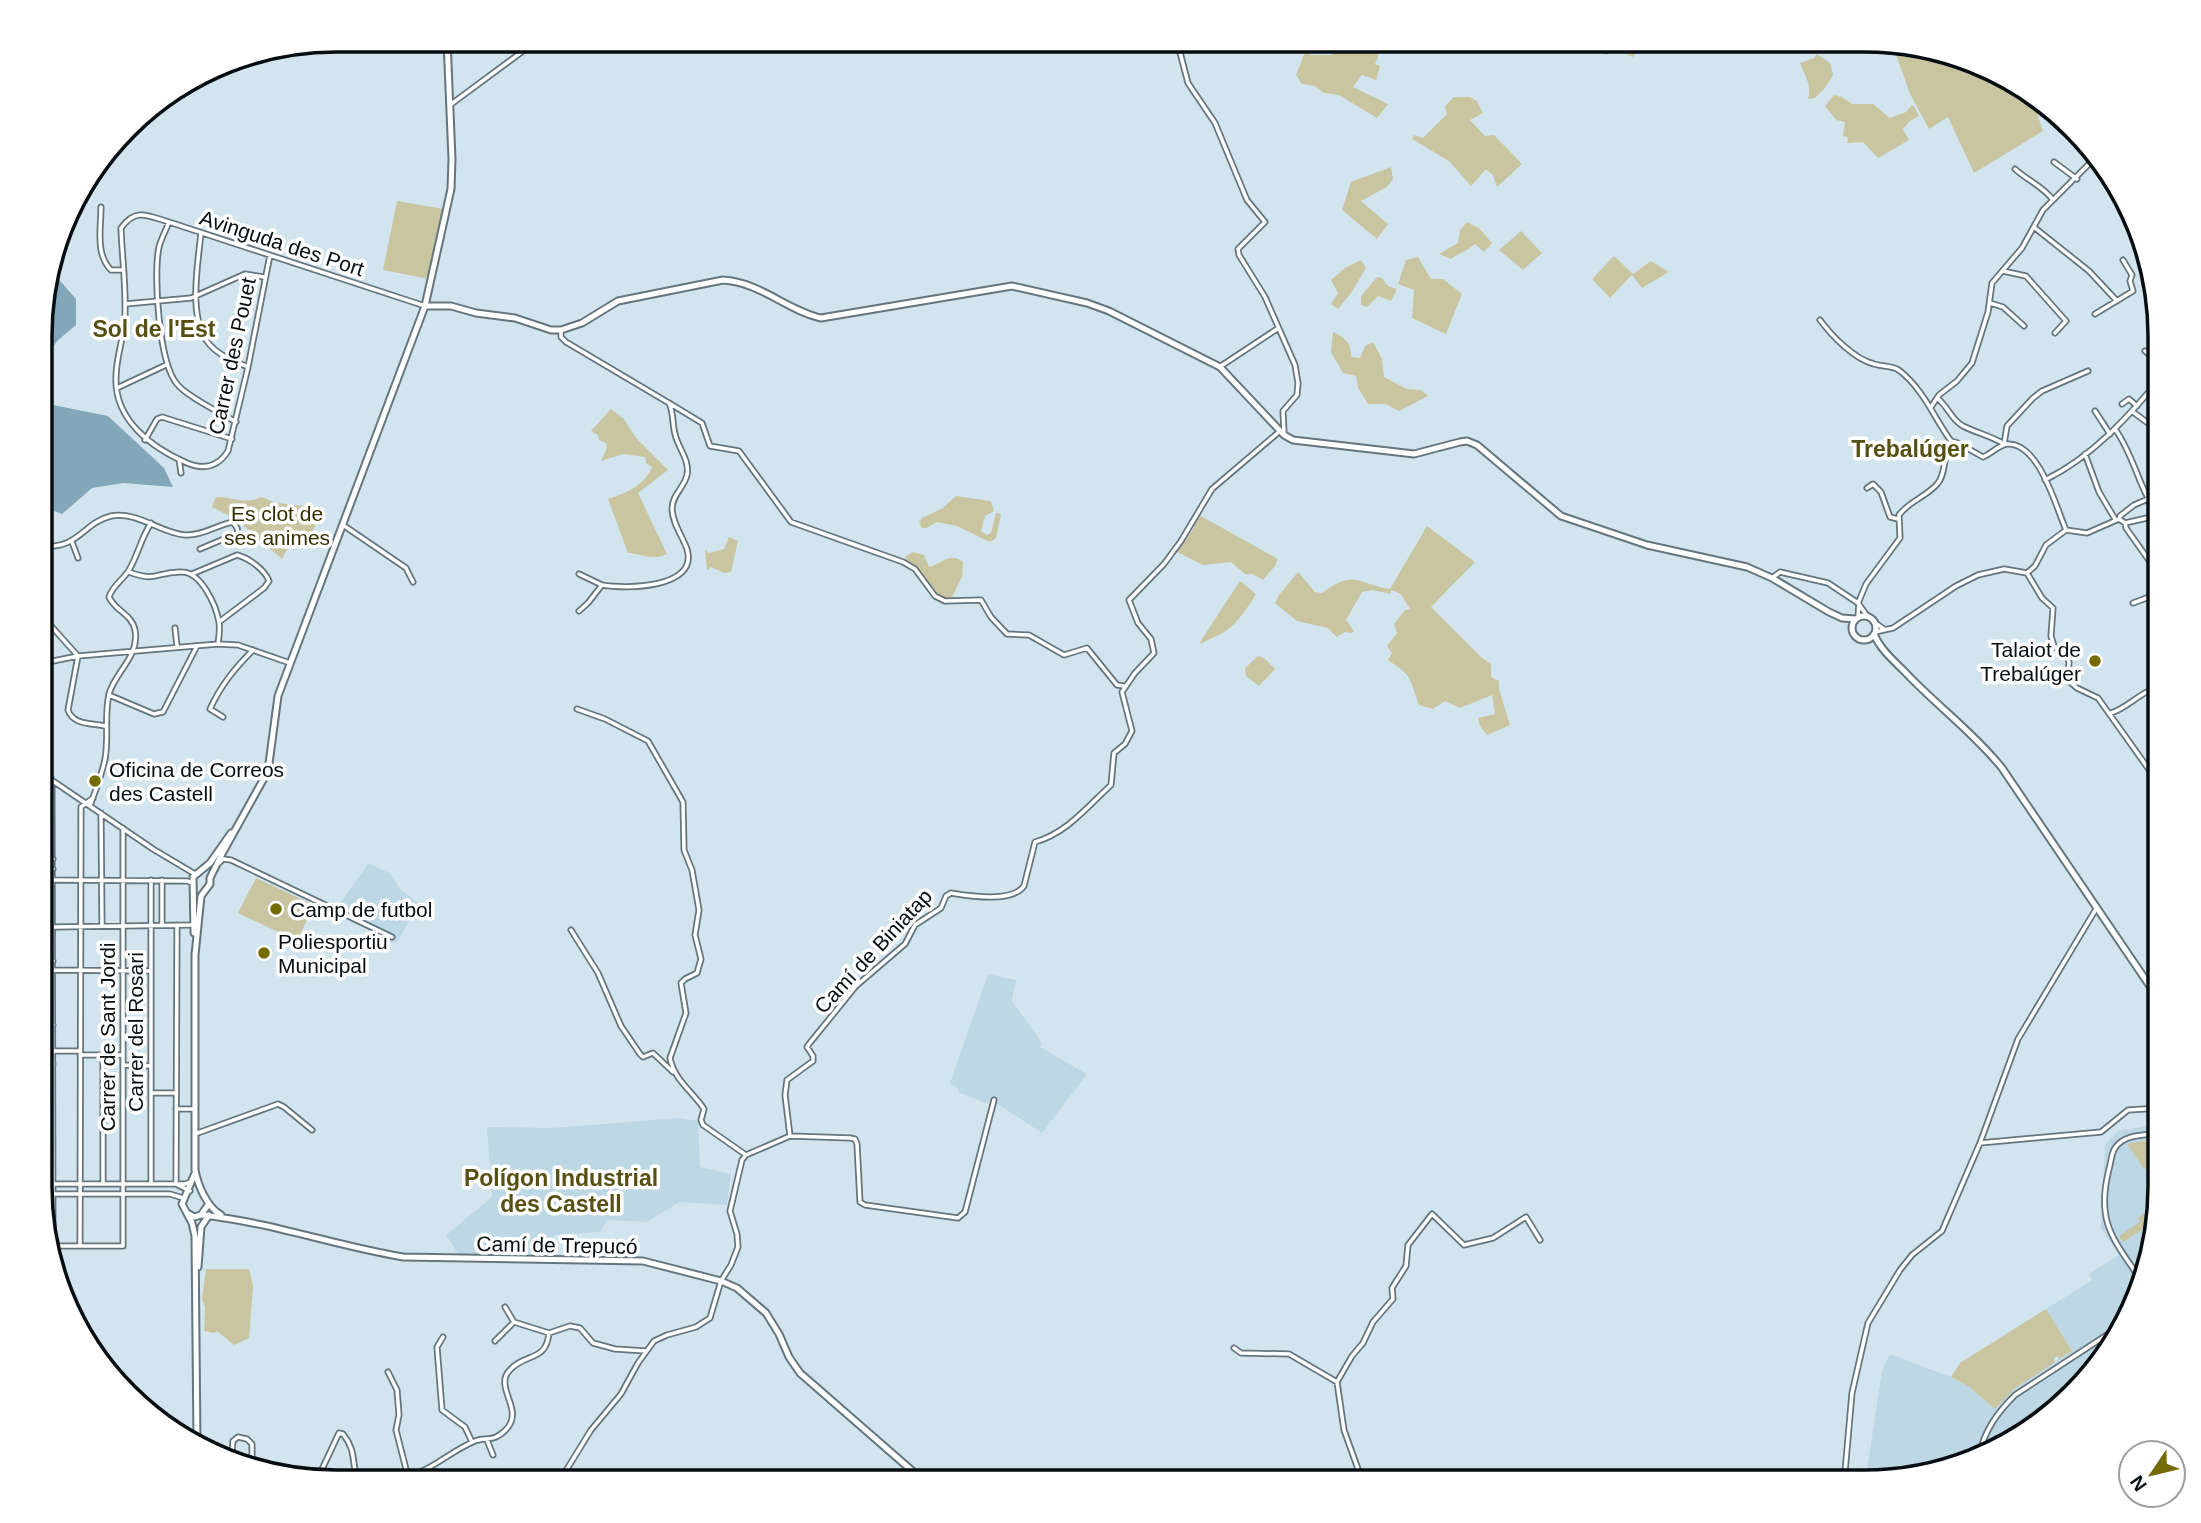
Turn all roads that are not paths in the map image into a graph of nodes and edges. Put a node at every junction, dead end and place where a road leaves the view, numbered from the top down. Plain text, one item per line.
1 (447, 52) edge
2 (522, 52) edge
3 (1180, 52) edge
4 (449, 106) junction
5 (2054, 162) dead end
6 (2090, 163) edge
7 (2015, 169) dead end
8 (2077, 179) junction
9 (2053, 200) junction
10 (101, 207) dead end
11 (169, 222) junction
12 (2035, 228) junction
13 (201, 233) junction
14 (270, 255) junction
15 (2123, 260) dead end
16 (123, 270) junction
17 (2003, 271) junction
18 (264, 277) junction
19 (196, 296) junction
20 (2117, 301) junction
21 (159, 302) junction
22 (1990, 303) junction
23 (125, 304) junction
24 (425, 306) junction
25 (2095, 314) dead end
26 (1820, 320) dead end
27 (2024, 326) dead end
28 (1277, 329) junction
29 (561, 330) junction
30 (2055, 333) dead end
31 (2145, 351) dead end
32 (2148, 353) edge
33 (166, 365) junction
34 (248, 367) junction
35 (1220, 367) junction
36 (2088, 371) dead end
37 (117, 388) junction
38 (2148, 393) edge
39 (1937, 398) junction
40 (669, 403) junction
41 (2122, 404) dead end
42 (2137, 406) junction
43 (1931, 407) junction
44 (2095, 411) dead end
45 (2133, 412) junction
46 (236, 422) junction
47 (2148, 423) edge
48 (2115, 429) junction
49 (1282, 433) junction
50 (2110, 434) junction
51 (232, 439) junction
52 (145, 440) junction
53 (1951, 441) junction
54 (2004, 444) junction
55 (2085, 454) junction
56 (179, 460) junction
57 (181, 472) dead end
58 (2045, 480) junction
59 (1867, 488) dead end
60 (2148, 499) joint
61 (2148, 518) edge
62 (1899, 519) junction
63 (2117, 519) junction
64 (150, 523) junction
65 (2125, 523) junction
66 (343, 525) junction
67 (2066, 530) junction
68 (72, 542) junction
69 (52, 545) edge
70 (200, 549) dead end
71 (78, 558) dead end
72 (2148, 559) edge
73 (128, 572) junction
74 (2027, 573) junction
75 (192, 574) junction
76 (579, 574) dead end
77 (1772, 578) junction
78 (413, 582) dead end
79 (602, 585) junction
80 (2148, 597) edge
81 (1858, 603) junction
82 (2133, 603) dead end
83 (579, 611) dead end
84 (1868, 617) junction
85 (1842, 618) junction
86 (1856, 619) junction
87 (219, 622) junction
88 (1874, 622) junction
89 (52, 627) edge
90 (175, 628) dead end
91 (1852, 628) junction
92 (1887, 630) junction
93 (1875, 633) junction
94 (1865, 640) junction
95 (218, 644) junction
96 (197, 646) junction
97 (177, 647) junction
98 (1880, 647) junction
99 (253, 650) junction
100 (133, 651) junction
101 (78, 656) junction
102 (52, 661) edge
103 (290, 663) junction
104 (1124, 686) junction
105 (2148, 691) edge
106 (109, 695) junction
107 (577, 709) dead end
108 (2111, 713) junction
109 (223, 717) dead end
110 (105, 726) junction
111 (2148, 767) edge
112 (52, 778) joint
113 (95, 792) junction
114 (93, 798) junction
115 (83, 802) junction
116 (90, 806) junction
117 (101, 813) junction
118 (241, 819) junction
119 (123, 828) junction
120 (54, 859) joint
121 (218, 864) junction
122 (53, 869) joint
123 (202, 871) junction
124 (195, 874) junction
125 (210, 878) junction
126 (54, 880) junction
127 (123, 880) junction
128 (151, 880) junction
129 (162, 880) junction
130 (80, 881) junction
131 (101, 881) junction
132 (194, 886) junction
133 (204, 891) junction
134 (2096, 909) junction
135 (151, 925) junction
136 (162, 925) junction
137 (177, 925) junction
138 (193, 925) junction
139 (81, 926) junction
140 (102, 926) junction
141 (123, 926) junction
142 (53, 927) junction
143 (571, 930) dead end
144 (392, 937) dead end
145 (195, 955) junction
146 (54, 961) joint
147 (81, 969) junction
148 (53, 970) junction
149 (123, 970) junction
150 (151, 971) junction
151 (2148, 984) edge
152 (53, 1025) joint
153 (53, 1051) junction
154 (80, 1053) junction
155 (103, 1055) junction
156 (123, 1055) junction
157 (54, 1064) joint
158 (123, 1065) junction
159 (151, 1066) junction
160 (673, 1073) junction
161 (151, 1093) junction
162 (176, 1093) junction
163 (995, 1100) dead end
164 (176, 1109) junction
165 (195, 1109) junction
166 (2148, 1109) edge
167 (312, 1129) dead end
168 (195, 1134) junction
169 (2148, 1135) edge
170 (790, 1136) junction
171 (1980, 1143) junction
172 (746, 1156) junction
173 (195, 1171) junction
174 (193, 1181) junction
175 (103, 1183) junction
176 (123, 1183) junction
177 (151, 1183) junction
178 (80, 1184) junction
179 (176, 1184) junction
180 (53, 1185) junction
181 (53, 1193) junction
182 (187, 1193) junction
183 (80, 1194) junction
184 (123, 1194) junction
185 (204, 1194) junction
186 (208, 1201) junction
187 (53, 1202) edge
188 (184, 1210) junction
189 (201, 1215) junction
190 (209, 1215) junction
191 (228, 1218) junction
192 (1540, 1240) dead end
193 (59, 1246) edge
194 (80, 1246) junction
195 (195, 1246) junction
196 (2135, 1271) edge
197 (721, 1281) junction
198 (195, 1284) junction
199 (505, 1307) dead end
200 (514, 1321) junction
201 (549, 1333) junction
202 (2107, 1335) edge
203 (443, 1337) dead end
204 (495, 1341) dead end
205 (1234, 1348) dead end
206 (646, 1351) junction
207 (388, 1372) dead end
208 (1337, 1382) junction
209 (197, 1434) edge
210 (487, 1439) junction
211 (472, 1442) junction
212 (1983, 1445) edge
213 (232, 1450) edge
214 (492, 1455) dead end
215 (252, 1457) edge
216 (322, 1470) edge
217 (425, 1470) edge
218 (355, 1471) edge
219 (406, 1471) edge
220 (566, 1471) edge
221 (912, 1471) edge
222 (1359, 1471) edge
223 (1845, 1471) edge

1 - 4 main road
2 - 4 street
3 - 28 street
4 - 24 main road
5 - 8 street
6 - 8 street
7 - 9 street
8 - 9 street
9 - 12 street
10 - 16 street
11 - 13 street, Avinguda des Port
11 - 16 street, Avinguda des Port
11 - 21 street
12 - 17 street
12 - 20 street
13 - 14 street, Avinguda des Port
13 - 19 street
14 - 18 street, Carrer des Pouet
14 - 24 street, Avinguda des Port
15 - 20 street
16 - 23 street
17 - 22 street
17 - 30 street
18 - 19 street
18 - 34 street, Carrer des Pouet
19 - 21 street
19 - 34 street
20 - 25 street
21 - 23 street
21 - 33 street
22 - 27 street
22 - 39 street
23 - 37 street
24 - 29 main road
24 - 66 main road
26 - 43 street
28 - 35 street
28 - 49 street
29 - 35 main road
29 - 40 street
31 - 32 street
33 - 37 street
33 - 46 street
34 - 46 street, Carrer des Pouet
35 - 49 main road
36 - 54 street
37 - 52 street
38 - 42 street
39 - 43 street
39 - 54 street
40 - 79 street
40 - 104 street
41 - 42 street
42 - 45 street
43 - 53 street
44 - 50 street
45 - 47 street
45 - 48 street
46 - 51 street, Carrer des Pouet
48 - 50 street
48 - 60 street
49 - 77 main road
49 - 104 street
50 - 55 street
51 - 52 street
51 - 56 street, Carrer des Pouet
52 - 56 street
53 - 54 street
53 - 62 street
54 - 58 street
55 - 58 street
55 - 63 street
56 - 57 street
58 - 67 street
59 - 62 street
60 - 63 street
61 - 65 street
62 - 81 street
63 - 65 street
63 - 67 street
64 - 68 street
64 - 70 street
64 - 73 street
65 - 72 street
66 - 78 street
66 - 103 main road
67 - 74 street
68 - 69 street
68 - 71 street
73 - 75 street
73 - 100 street
74 - 92 street
74 - 108 street
75 - 87 street
75 - 87 street
76 - 79 street
77 - 81 street
77 - 85 main road
79 - 83 street
80 - 82 street
81 - 84 street
81 - 86 street
84 - 86 main road
84 - 88 main road
85 - 86 main road
85 - 91 main road
86 - 91 main road
87 - 95 street
88 - 92 street
88 - 93 main road
89 - 101 street
90 - 97 street
91 - 94 main road
92 - 93 street
93 - 94 main road
93 - 98 main road
94 - 98 main road
95 - 96 street
95 - 99 street
96 - 97 street
96 - 106 street
97 - 100 street
98 - 134 main road
99 - 103 street
99 - 109 street
100 - 101 street
100 - 106 street
101 - 102 street
101 - 110 street
103 - 118 main road
104 - 170 street, Camí de Biniatap
105 - 108 street
106 - 110 street
107 - 160 street
108 - 111 street
110 - 113 street
112 - 115 street
112 - 120 street
113 - 114 street
113 - 115 street
114 - 115 street
114 - 116 street
115 - 116 street
115 - 130 street
116 - 117 street
117 - 119 street
117 - 131 street
118 - 121 main road
118 - 123 main road
119 - 124 street
119 - 127 street, Carrer de Sant Jordi
120 - 122 street
121 - 125 main road
121 - 144 street
122 - 126 street
123 - 124 main road
123 - 125 main road
124 - 132 main road
125 - 133 main road
126 - 130 street
126 - 142 street
127 - 128 street
127 - 131 street
127 - 141 street, Carrer de Sant Jordi
128 - 129 street
128 - 135 street, Carrer del Rosari
129 - 132 street
129 - 136 street
130 - 131 street
130 - 139 street
131 - 140 street
132 - 133 main road
132 - 138 main road
133 - 145 main road
134 - 151 main road
134 - 171 street
135 - 136 street
135 - 141 street
135 - 150 street, Carrer del Rosari
136 - 137 street
137 - 138 street
137 - 162 street
138 - 145 main road
139 - 140 street
139 - 142 street
139 - 147 street
140 - 141 street
141 - 149 street, Carrer de Sant Jordi
142 - 146 street
143 - 160 street
145 - 165 main road
146 - 148 street
147 - 148 street
147 - 149 street
147 - 154 street
148 - 152 street
149 - 150 street
149 - 156 street, Carrer de Sant Jordi
150 - 159 street, Carrer del Rosari
152 - 153 street
153 - 154 street
153 - 157 street
154 - 155 street
154 - 178 street
155 - 156 street
155 - 175 street
156 - 158 street, Carrer de Sant Jordi
157 - 180 street
158 - 159 street
158 - 176 street, Carrer de Sant Jordi
159 - 161 street, Carrer del Rosari
160 - 172 street
161 - 162 street
161 - 177 street, Carrer del Rosari
162 - 164 street
163 - 170 street
164 - 165 street
164 - 179 street
165 - 168 main road
166 - 171 street
167 - 168 street
168 - 173 main road
169 - 196 street
170 - 172 street
171 - 223 street
172 - 197 street
173 - 174 main road
173 - 185 main road
174 - 179 street
174 - 182 main road
175 - 176 street
175 - 178 street
176 - 177 street
176 - 184 street, Carrer de Sant Jordi
177 - 179 street
178 - 180 street
178 - 183 street
179 - 182 street
180 - 181 street
181 - 183 street
181 - 187 street
182 - 184 street
182 - 185 main road
182 - 188 main road
183 - 184 street
183 - 194 street
184 - 194 street, Carrer de Sant Jordi
185 - 186 main road
186 - 189 main road
186 - 191 main road
188 - 189 main road
188 - 195 main road
189 - 190 main road, Camí de Trepucó
189 - 195 main road
190 - 191 main road, Camí de Trepucó
190 - 198 main road
191 - 197 main road, Camí de Trepucó
192 - 208 street
193 - 194 street
195 - 198 main road
197 - 206 street
197 - 221 main road, Camí de Trepucó
198 - 209 main road
199 - 200 street
200 - 201 street
200 - 204 street
201 - 206 street
201 - 210 street
202 - 212 street
203 - 211 street
205 - 208 street
206 - 220 street
207 - 219 street
208 - 222 street
210 - 211 street
210 - 214 street
211 - 217 street
213 - 215 street
216 - 218 street

